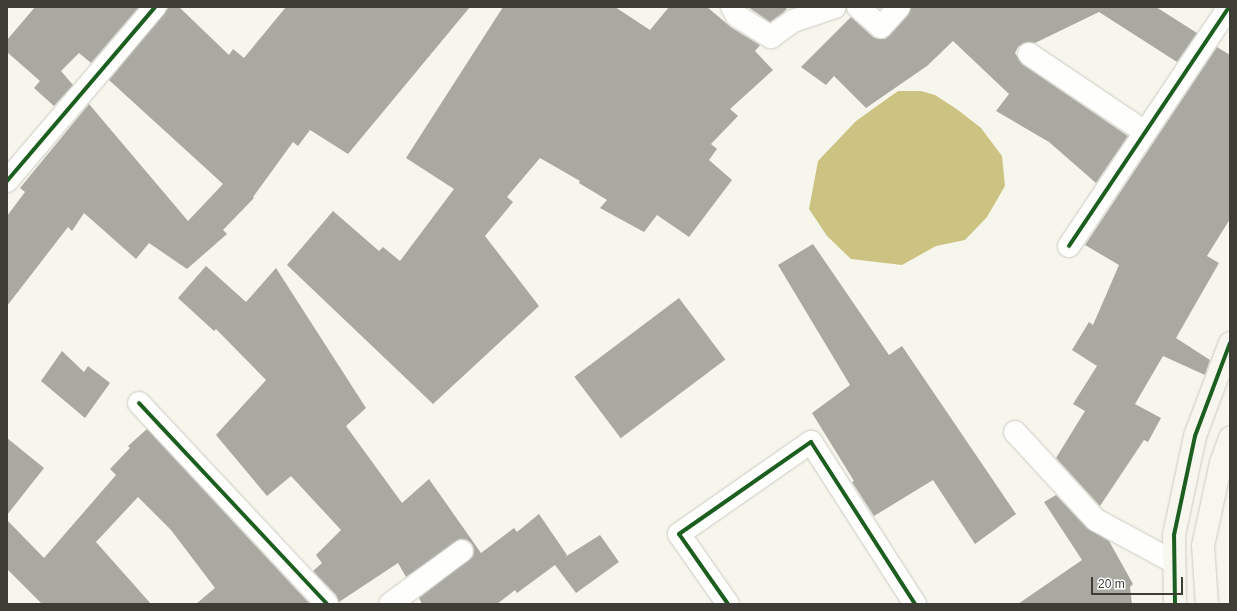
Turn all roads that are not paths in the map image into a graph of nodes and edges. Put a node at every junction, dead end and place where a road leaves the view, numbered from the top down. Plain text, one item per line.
1 (156, 7) edge
2 (732, 7) edge
3 (835, 7) edge
4 (858, 7) edge
5 (899, 7) edge
6 (1229, 7) edge
7 (1029, 54) dead end
8 (1145, 132) junction
9 (7, 181) edge
10 (1068, 246) dead end
11 (1230, 343) edge
12 (138, 403) dead end
13 (1014, 432) dead end
14 (1230, 438) edge
15 (462, 550) dead end
16 (1174, 562) junction
17 (327, 604) edge
18 (390, 604) edge
19 (728, 604) edge
20 (915, 604) edge
21 (1175, 604) edge
22 (1207, 604) edge

1 - 9 street
2 - 3 street
4 - 5 street
6 - 8 street
7 - 8 street
8 - 10 street
11 - 16 street
12 - 17 street
13 - 16 street
14 - 22 street
15 - 18 street
16 - 21 street
19 - 20 street

